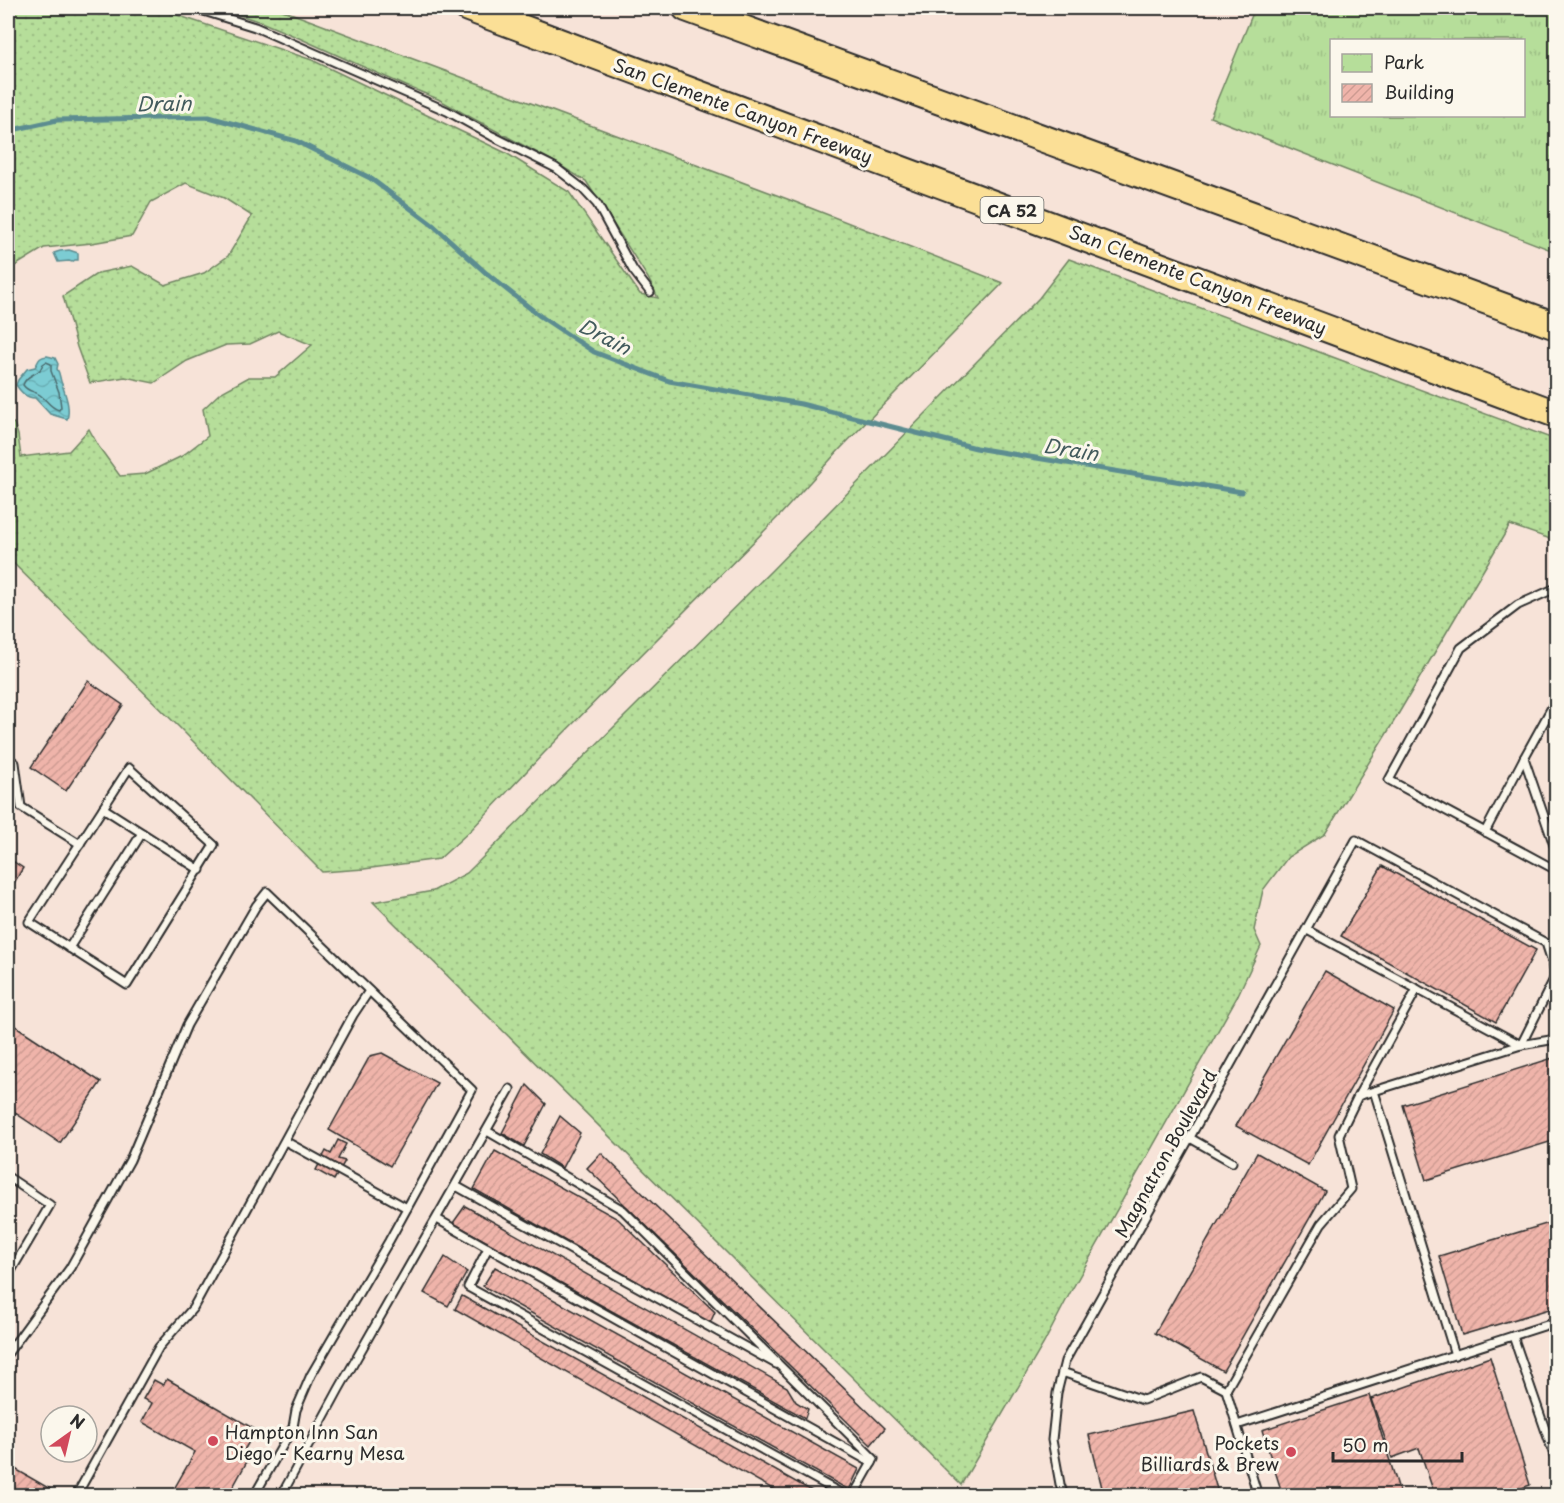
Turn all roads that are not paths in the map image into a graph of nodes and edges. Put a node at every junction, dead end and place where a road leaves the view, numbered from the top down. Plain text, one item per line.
1 (194, 8) edge
2 (468, 8) edge
3 (686, 8) edge
4 (650, 292) dead end
5 (1557, 326) edge
6 (1557, 414) edge
7 (1557, 588) edge
8 (1557, 700) edge
9 (1554, 709) edge
10 (8, 758) edge
11 (1524, 758) junction
12 (104, 808) junction
13 (142, 832) junction
14 (1485, 832) junction
15 (80, 844) junction
16 (1556, 851) edge
17 (200, 870) junction
18 (1557, 870) edge
19 (1307, 930) junction
20 (69, 948) junction
21 (1557, 975) edge
22 (1417, 989) junction
23 (369, 991) junction
24 (1557, 1039) edge
25 (1521, 1045) junction
26 (510, 1089) dead end
27 (1374, 1091) junction
28 (1358, 1096) junction
29 (487, 1131) junction
30 (1190, 1138) junction
31 (285, 1141) junction
32 (1232, 1162) dead end
33 (8, 1176) edge
34 (456, 1186) junction
35 (407, 1208) junction
36 (437, 1219) junction
37 (488, 1248) junction
38 (8, 1276) edge
39 (1557, 1322) edge
40 (1514, 1336) junction
41 (8, 1353) edge
42 (1455, 1355) junction
43 (783, 1368) junction
44 (1062, 1372) junction
45 (1226, 1390) junction
46 (1237, 1425) junction
47 (1557, 1461) edge
48 (872, 1463) junction
49 (76, 1496) edge
50 (254, 1496) edge
51 (280, 1496) edge
52 (846, 1496) edge
53 (853, 1496) edge
54 (1064, 1496) edge
55 (1258, 1496) edge

1 - 4 lane
2 - 6 highway, San Clemente Canyon Freeway / CA 52
3 - 5 highway
7 - 14 lane
8 - 9 lane
9 - 11 lane
10 - 15 lane
11 - 14 lane
11 - 16 lane
12 - 13 lane
12 - 15 lane
12 - 17 lane
13 - 17 lane
13 - 20 lane
14 - 18 lane
15 - 20 lane
17 - 20 lane
19 - 21 lane, Magnatron Boulevard
19 - 22 lane
19 - 30 lane, Magnatron Boulevard
21 - 25 lane
22 - 25 lane
22 - 28 lane
23 - 31 lane
23 - 35 lane
23 - 41 lane
24 - 25 lane
25 - 27 lane
26 - 29 lane
27 - 28 lane
27 - 42 lane
28 - 45 lane
29 - 34 lane
29 - 43 lane
30 - 32 lane
30 - 44 lane, Magnatron Boulevard
31 - 35 lane
31 - 49 lane
33 - 38 lane
34 - 36 lane
34 - 43 lane
35 - 50 lane
36 - 37 lane
36 - 51 lane
37 - 48 lane
37 - 52 lane
39 - 40 lane
40 - 42 lane
40 - 47 lane
42 - 46 lane
43 - 48 lane
44 - 45 lane
44 - 54 lane, Magnatron Boulevard
45 - 46 lane
46 - 55 lane
48 - 53 lane

